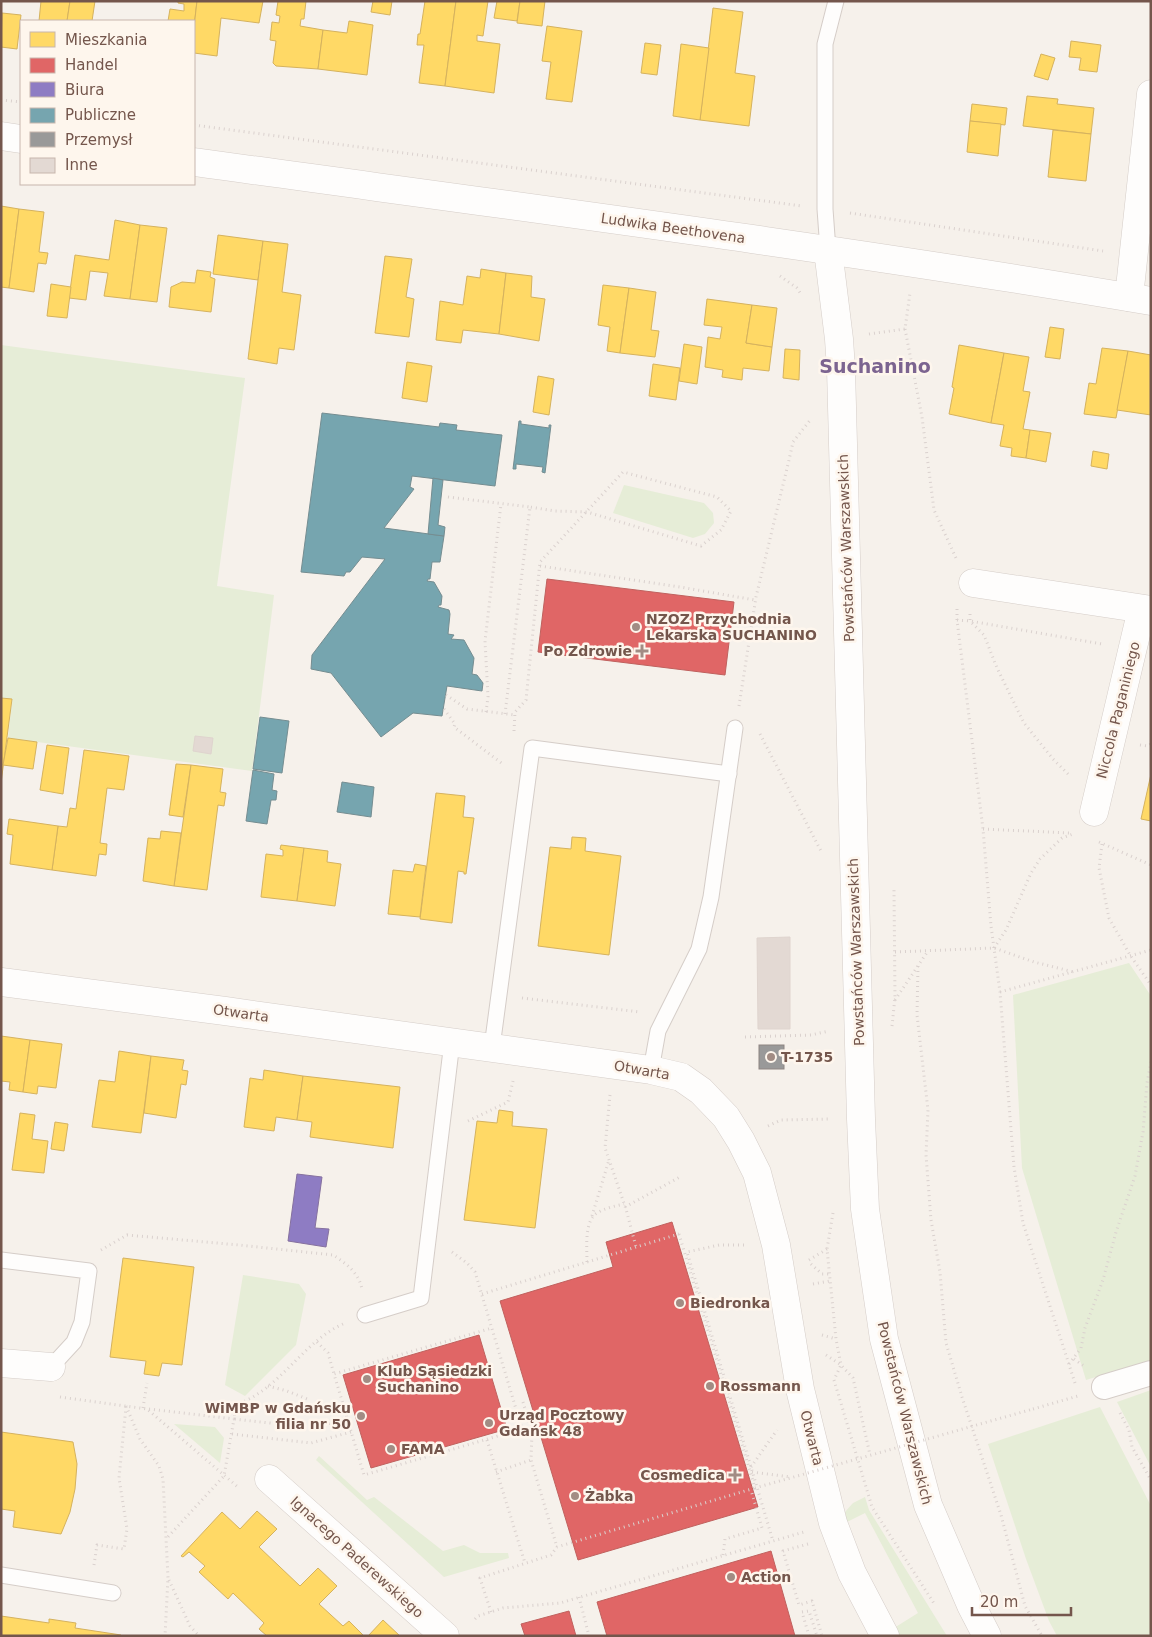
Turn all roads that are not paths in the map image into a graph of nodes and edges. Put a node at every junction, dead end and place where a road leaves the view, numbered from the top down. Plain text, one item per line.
1 (836, 1) edge
2 (1151, 94) edge
3 (1, 136) edge
4 (20, 139) edge
5 (195, 162) edge
6 (828, 250) junction
7 (1140, 299) edge
8 (963, 582) road end
9 (1146, 609) edge
10 (735, 728) road end
11 (729, 774) junction
12 (1094, 812) road end
13 (1, 982) edge
14 (452, 1042) junction
15 (492, 1048) junction
16 (651, 1070) junction
17 (1, 1260) edge
18 (364, 1315) road end
19 (1, 1363) edge
20 (51, 1367) joint
21 (1151, 1374) edge
22 (1104, 1387) dead end
23 (270, 1479) road end
24 (1, 1575) edge
25 (113, 1593) dead end
26 (445, 1636) edge
27 (886, 1636) edge
28 (987, 1636) edge

1 - 6 lane
2 - 7 street
3 - 4 street
5 - 6 street, Ludwika Beethovena
6 - 7 street, Ludwika Beethovena
6 - 28 street, Powstańców Warszawskich
8 - 9 street, Niccola Paganiniego
9 - 12 street, Niccola Paganiniego
10 - 11 lane
11 - 15 lane
11 - 16 lane
13 - 14 street, Otwarta
14 - 15 street, Otwarta
14 - 18 lane
15 - 16 street, Otwarta
16 - 27 street, Otwarta
17 - 20 lane
19 - 20 street
21 - 22 street
23 - 26 street, Ignacego Paderewskiego
24 - 25 lane

